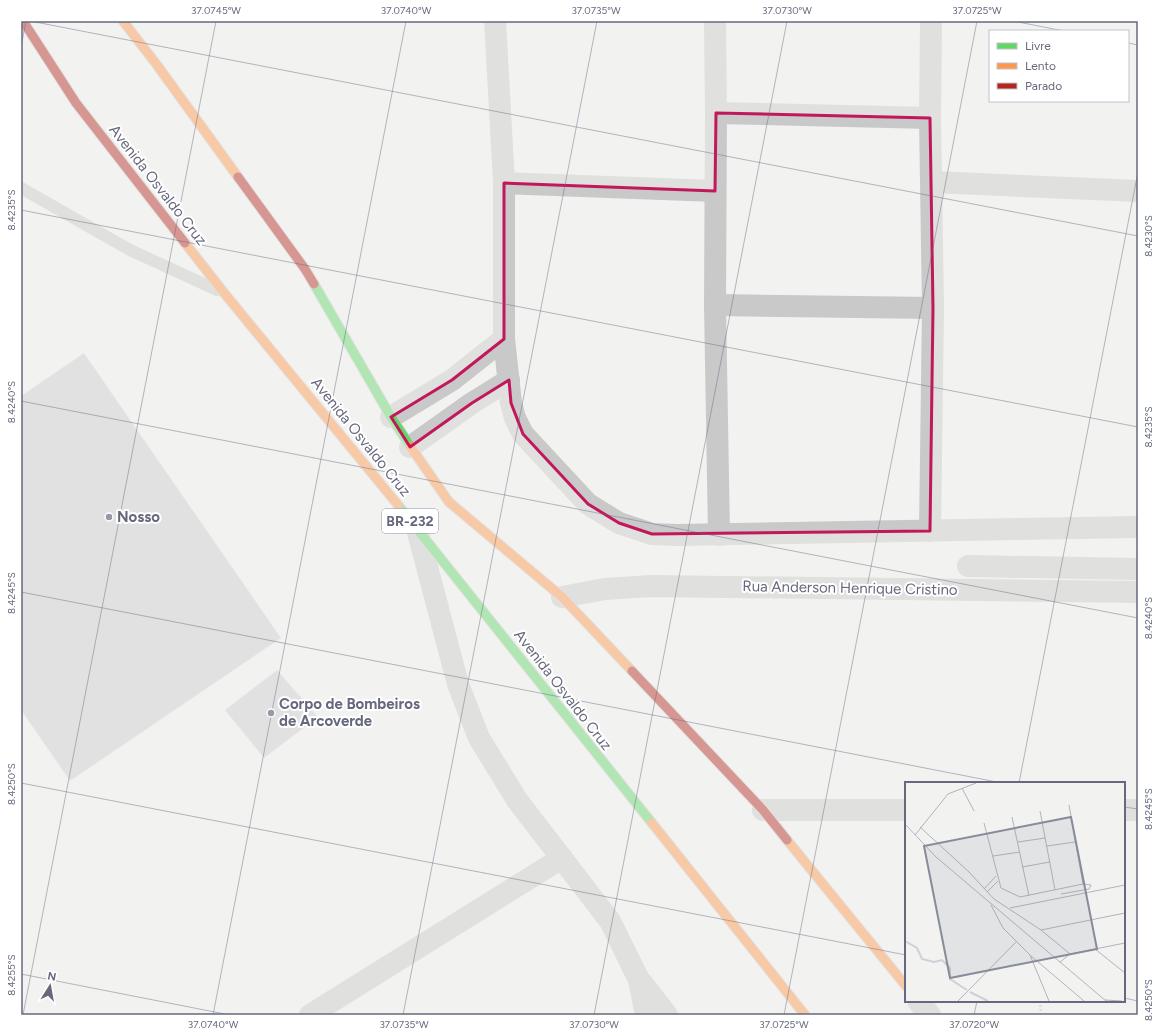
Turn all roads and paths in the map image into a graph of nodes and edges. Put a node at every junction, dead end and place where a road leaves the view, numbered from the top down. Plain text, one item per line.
1 (23, 21) edge
2 (123, 21) edge
3 (495, 21) edge
4 (715, 21) edge
5 (931, 21) edge
6 (716, 113) junction
7 (930, 118) junction
8 (932, 182) junction
9 (504, 183) junction
10 (21, 188) edge
11 (715, 191) junction
12 (1138, 191) edge
13 (225, 294) junction
14 (714, 305) junction
15 (933, 308) junction
16 (504, 339) junction
17 (509, 380) junction
18 (391, 417) junction
19 (410, 447) junction
20 (1138, 527) edge
21 (417, 529) junction
22 (930, 531) junction
23 (719, 535) junction
24 (968, 566) dead end
25 (1138, 569) edge
26 (1138, 592) edge
27 (562, 597) junction
28 (763, 810) junction
29 (905, 810) edge
30 (1125, 810) edge
31 (1138, 810) edge
32 (562, 858) junction
33 (639, 980) junction
34 (905, 985) edge
35 (919, 1002) edge
36 (1040, 1002) edge
37 (310, 1015) edge
38 (646, 1015) edge
39 (667, 1015) edge
40 (805, 1015) edge
41 (930, 1015) edge
42 (1041, 1015) edge

1 - 13 main road, Avenida Osvaldo Cruz / BR-232
2 - 18 main road
3 - 9 street
4 - 6 street
5 - 7 street
6 - 7 street
6 - 11 street
7 - 8 street
8 - 12 street
8 - 15 street
9 - 11 street
9 - 16 street
10 - 13 lane
11 - 14 street
13 - 21 main road, Avenida Osvaldo Cruz / BR-232
14 - 15 street
14 - 23 street
15 - 22 street
16 - 17 street
16 - 18 street
17 - 19 street
17 - 23 street
18 - 19 main road
19 - 27 main road
20 - 22 street
21 - 32 street
21 - 40 main road, Avenida Osvaldo Cruz / BR-232
22 - 23 street
24 - 25 street
26 - 27 street, Rua Anderson Henrique Cristino
27 - 28 main road
28 - 29 street
28 - 34 main road
30 - 31 street
32 - 33 street
32 - 37 street
33 - 38 street
33 - 39 street
35 - 41 street
36 - 42 path

